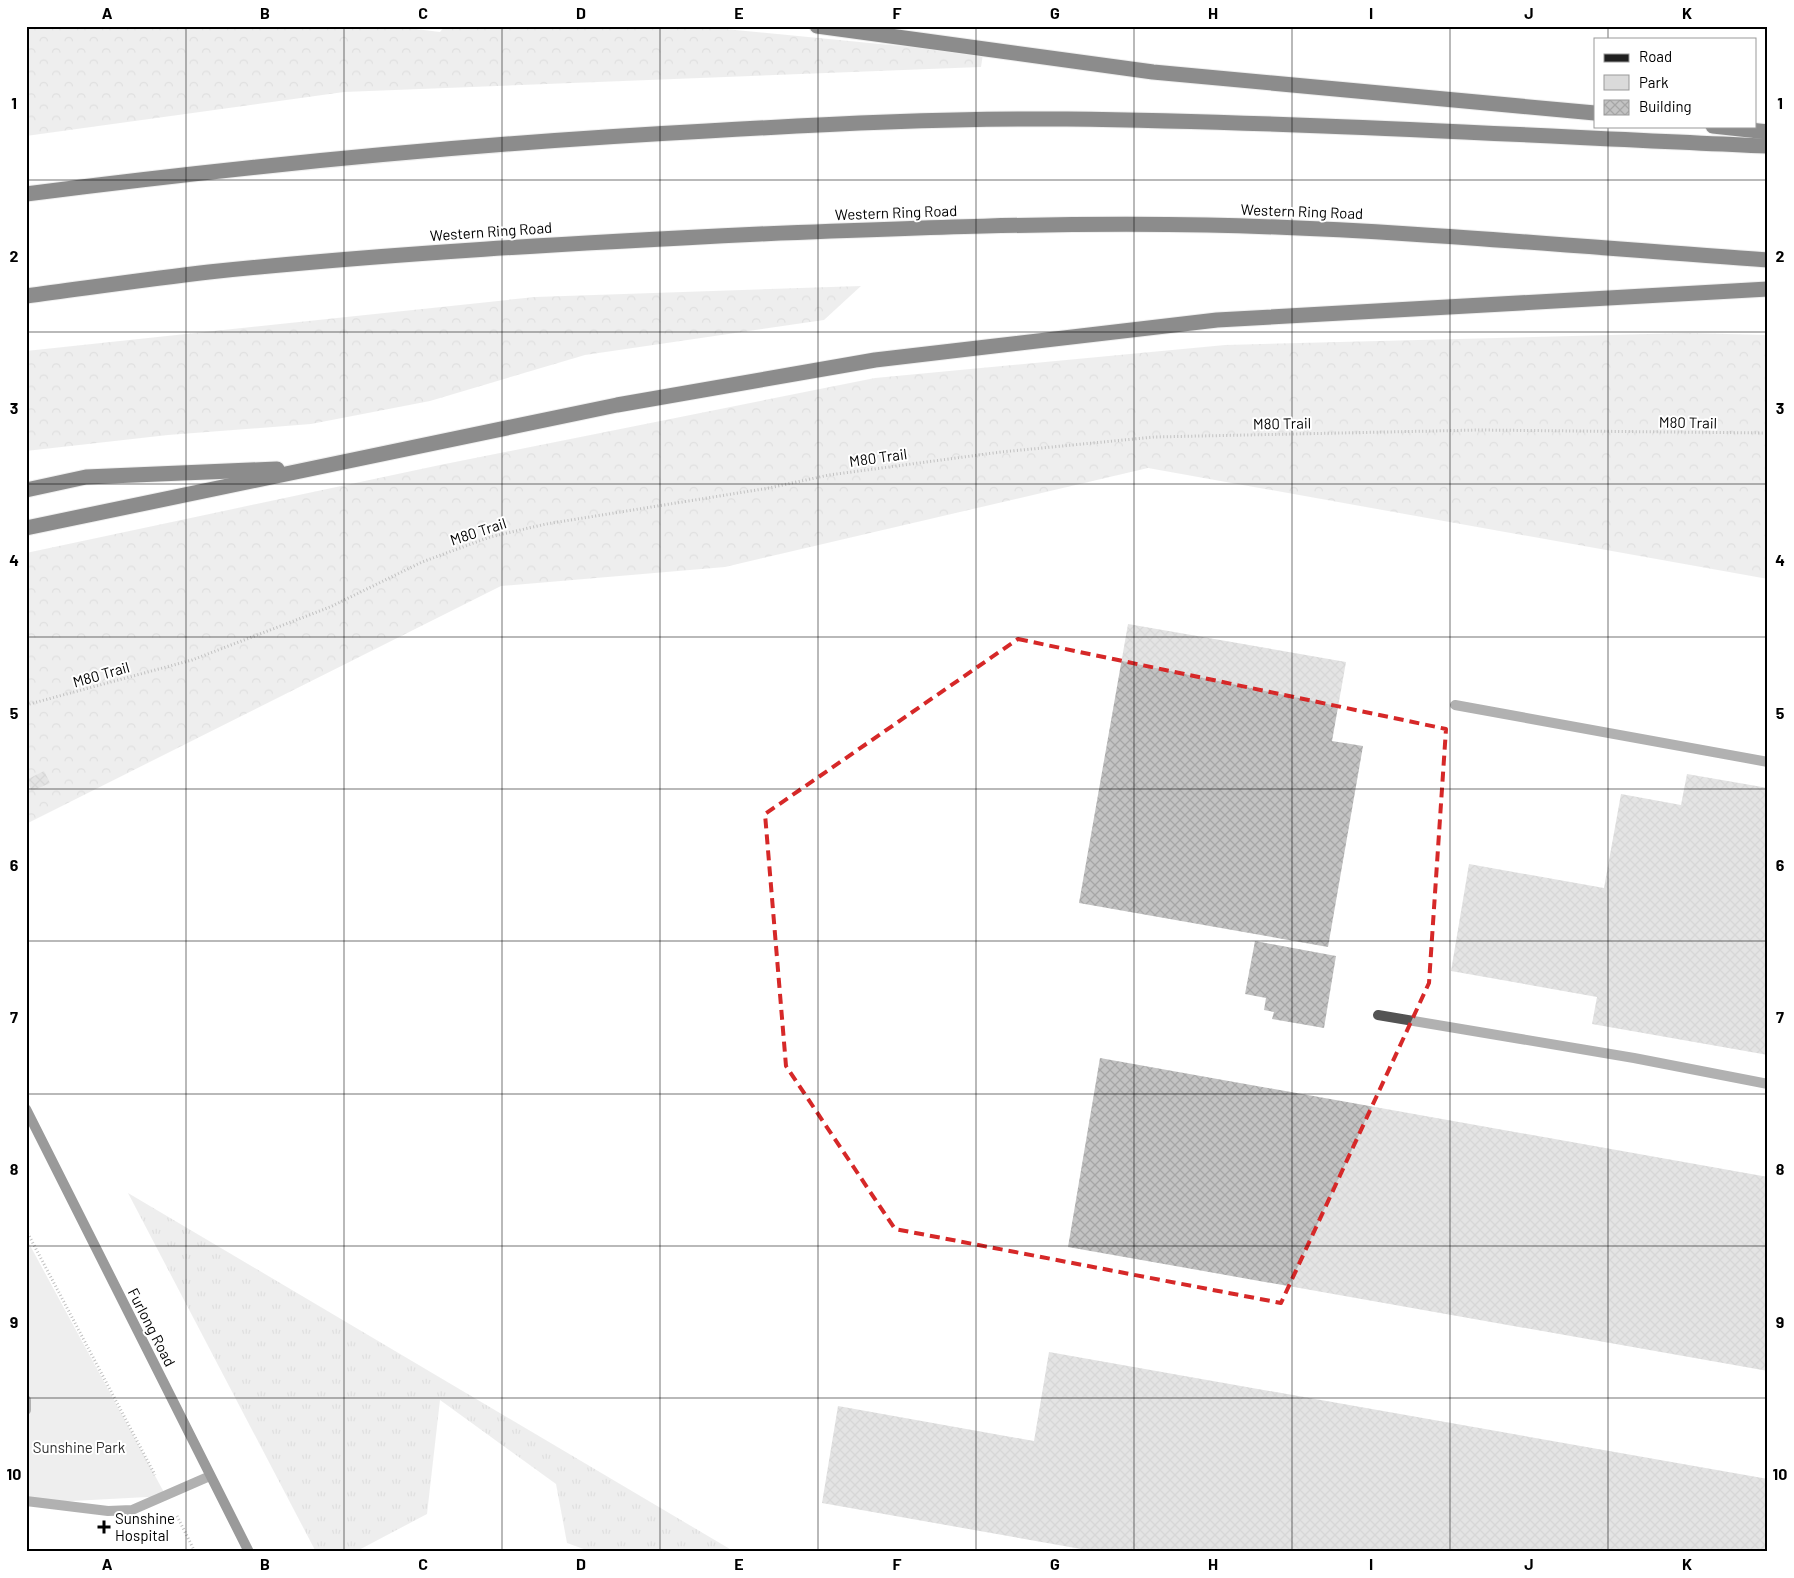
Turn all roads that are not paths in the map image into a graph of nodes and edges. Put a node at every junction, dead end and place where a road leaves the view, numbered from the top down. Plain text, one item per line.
1 (817, 26) edge
2 (1594, 114) edge
3 (1731, 128) edge
4 (1768, 132) edge
5 (1768, 146) edge
6 (26, 194) edge
7 (1768, 260) edge
8 (1768, 289) edge
9 (26, 296) edge
10 (324, 467) junction
11 (26, 490) edge
12 (26, 528) edge
13 (1455, 705) dead end
14 (1768, 762) edge
15 (1378, 1015) dead end
16 (1768, 1084) edge
17 (27, 1112) edge
18 (26, 1400) edge
19 (26, 1410) edge
20 (210, 1476) junction
21 (26, 1501) edge
22 (249, 1552) edge

1 - 2 highway
3 - 4 highway
5 - 6 highway
7 - 9 highway, Western Ring Road
8 - 10 highway
10 - 11 highway
10 - 12 highway
13 - 14 lane
15 - 16 lane
17 - 20 main road, Furlong Road
18 - 19 lane
20 - 21 lane
20 - 22 main road, Furlong Road

